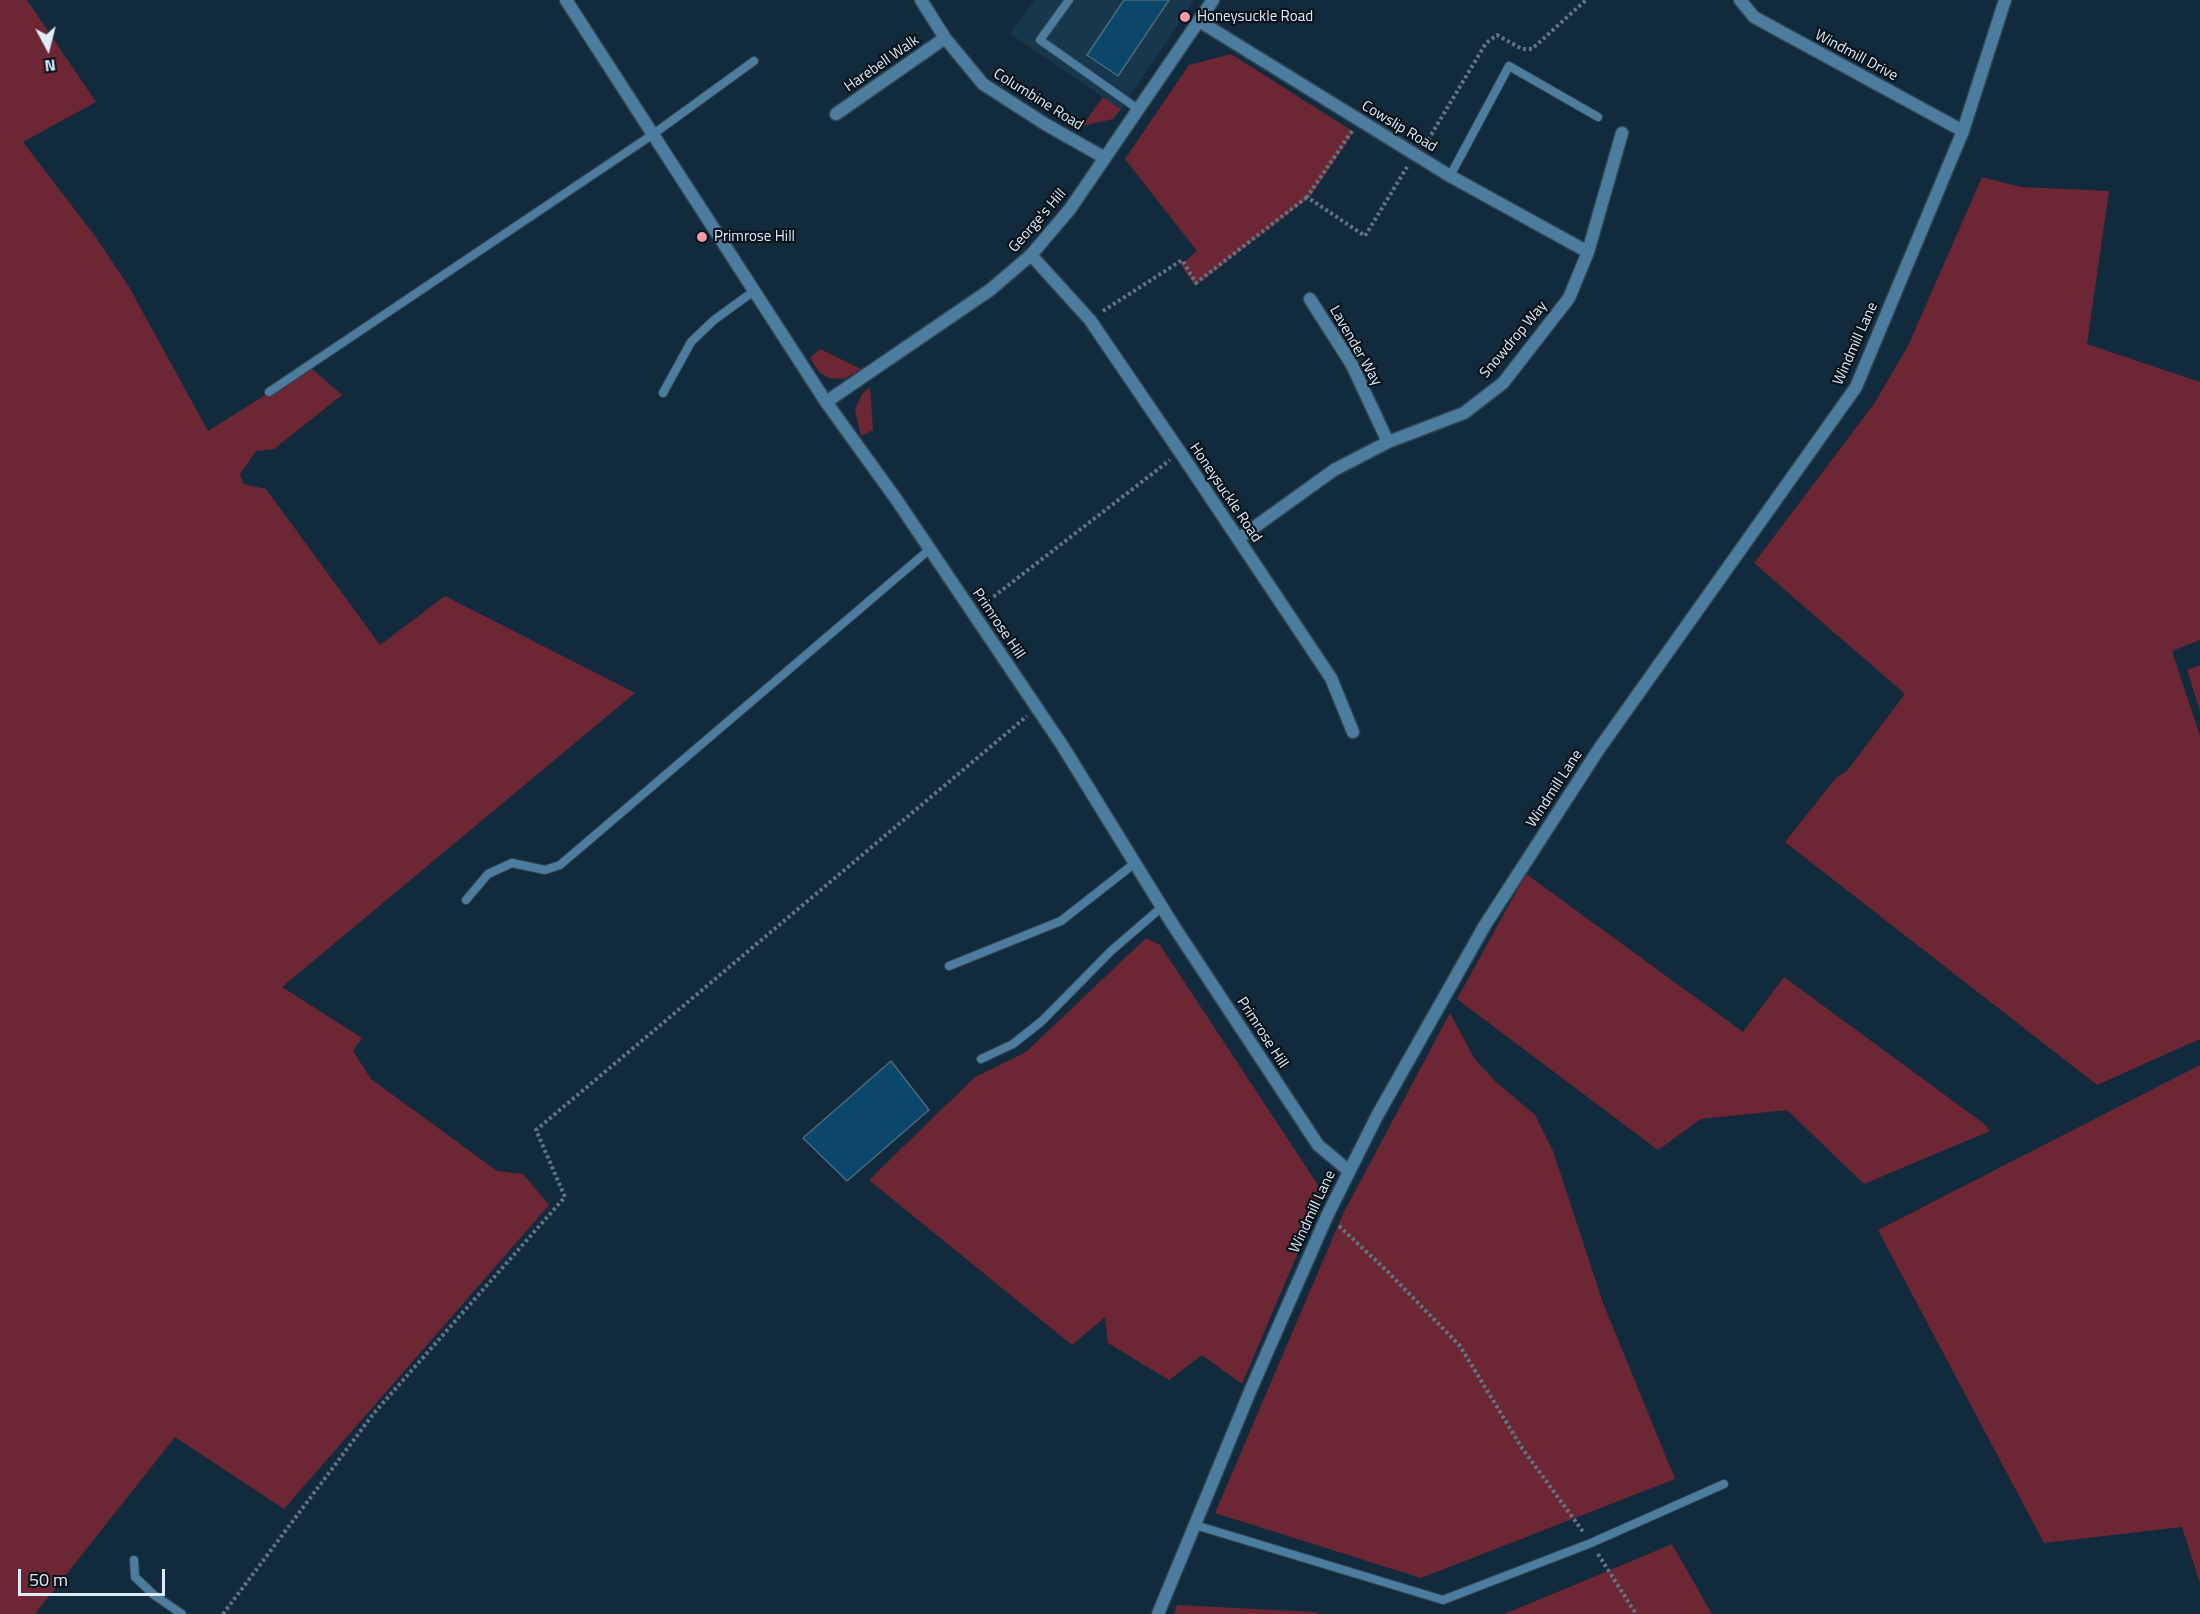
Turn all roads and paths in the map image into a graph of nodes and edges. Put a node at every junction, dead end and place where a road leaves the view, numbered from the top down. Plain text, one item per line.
1 (566, 0) edge
2 (921, 0) edge
3 (1069, 0) edge
4 (1740, 0) edge
5 (2005, 0) edge
6 (1210, 1) edge
7 (1199, 21) junction
8 (945, 38) junction
9 (754, 61) dead end
10 (1138, 109) junction
11 (836, 114) dead end
12 (1598, 117) dead end
13 (1359, 120) junction
14 (1963, 130) junction
15 (1622, 133) dead end
16 (652, 135) junction
17 (1415, 154) junction
18 (1105, 158) junction
19 (1450, 176) junction
20 (1307, 197) junction
21 (1588, 252) junction
22 (1031, 255) junction
23 (754, 291) junction
24 (1310, 299) dead end
25 (1098, 314) dead end
26 (268, 392) dead end
27 (663, 393) dead end
28 (826, 402) junction
29 (1388, 442) junction
30 (1180, 452) junction
31 (1238, 539) junction
32 (930, 549) junction
33 (973, 612) junction
34 (1036, 707) junction
35 (1353, 732) dead end
36 (1135, 863) junction
37 (466, 900) dead end
38 (1162, 907) junction
39 (949, 966) dead end
40 (981, 1059) dead end
41 (1349, 1171) junction
42 (1327, 1216) junction
43 (1724, 1484) dead end
44 (1195, 1525) junction
45 (1591, 1543) junction
46 (134, 1560) dead end
47 (182, 1614) edge
48 (223, 1614) edge
49 (1158, 1614) edge
50 (1636, 1614) edge

1 - 16 street, Primrose Hill
2 - 8 street, Columbine Road
3 - 10 lane
4 - 14 street, Windmill Drive
5 - 14 street, Windmill Lane
6 - 7 street, George's Hill
7 - 10 street, George's Hill
7 - 13 street, Cowslip Road
8 - 11 street, Harebell Walk
8 - 18 street, Columbine Road
9 - 16 lane
10 - 18 street, George's Hill
12 - 19 lane
13 - 17 street, Cowslip Road
13 - 20 path
14 - 41 street, Windmill Lane
15 - 21 street, Snowdrop Way
16 - 23 street, Primrose Hill
16 - 26 lane
17 - 19 street, Cowslip Road
17 - 20 path
18 - 22 street, George's Hill
19 - 21 street, Cowslip Road
20 - 25 path
21 - 29 street, Snowdrop Way
22 - 28 street, George's Hill
22 - 30 street, Honeysuckle Road
23 - 27 lane
23 - 28 street, Primrose Hill
24 - 29 street, Lavender Way
28 - 32 street, Primrose Hill
29 - 31 street, Snowdrop Way
30 - 31 street, Honeysuckle Road
30 - 33 path
31 - 35 street, Honeysuckle Road
32 - 33 street, Primrose Hill
32 - 37 lane
33 - 34 street, Primrose Hill
34 - 36 street, Primrose Hill
34 - 48 path
36 - 38 street, Primrose Hill
36 - 39 lane
38 - 40 lane
38 - 41 street, Primrose Hill
41 - 42 street, Windmill Lane
42 - 44 street, Windmill Lane
42 - 45 path
43 - 45 lane
44 - 45 lane
44 - 49 street, Windmill Lane
45 - 50 path
46 - 47 lane

